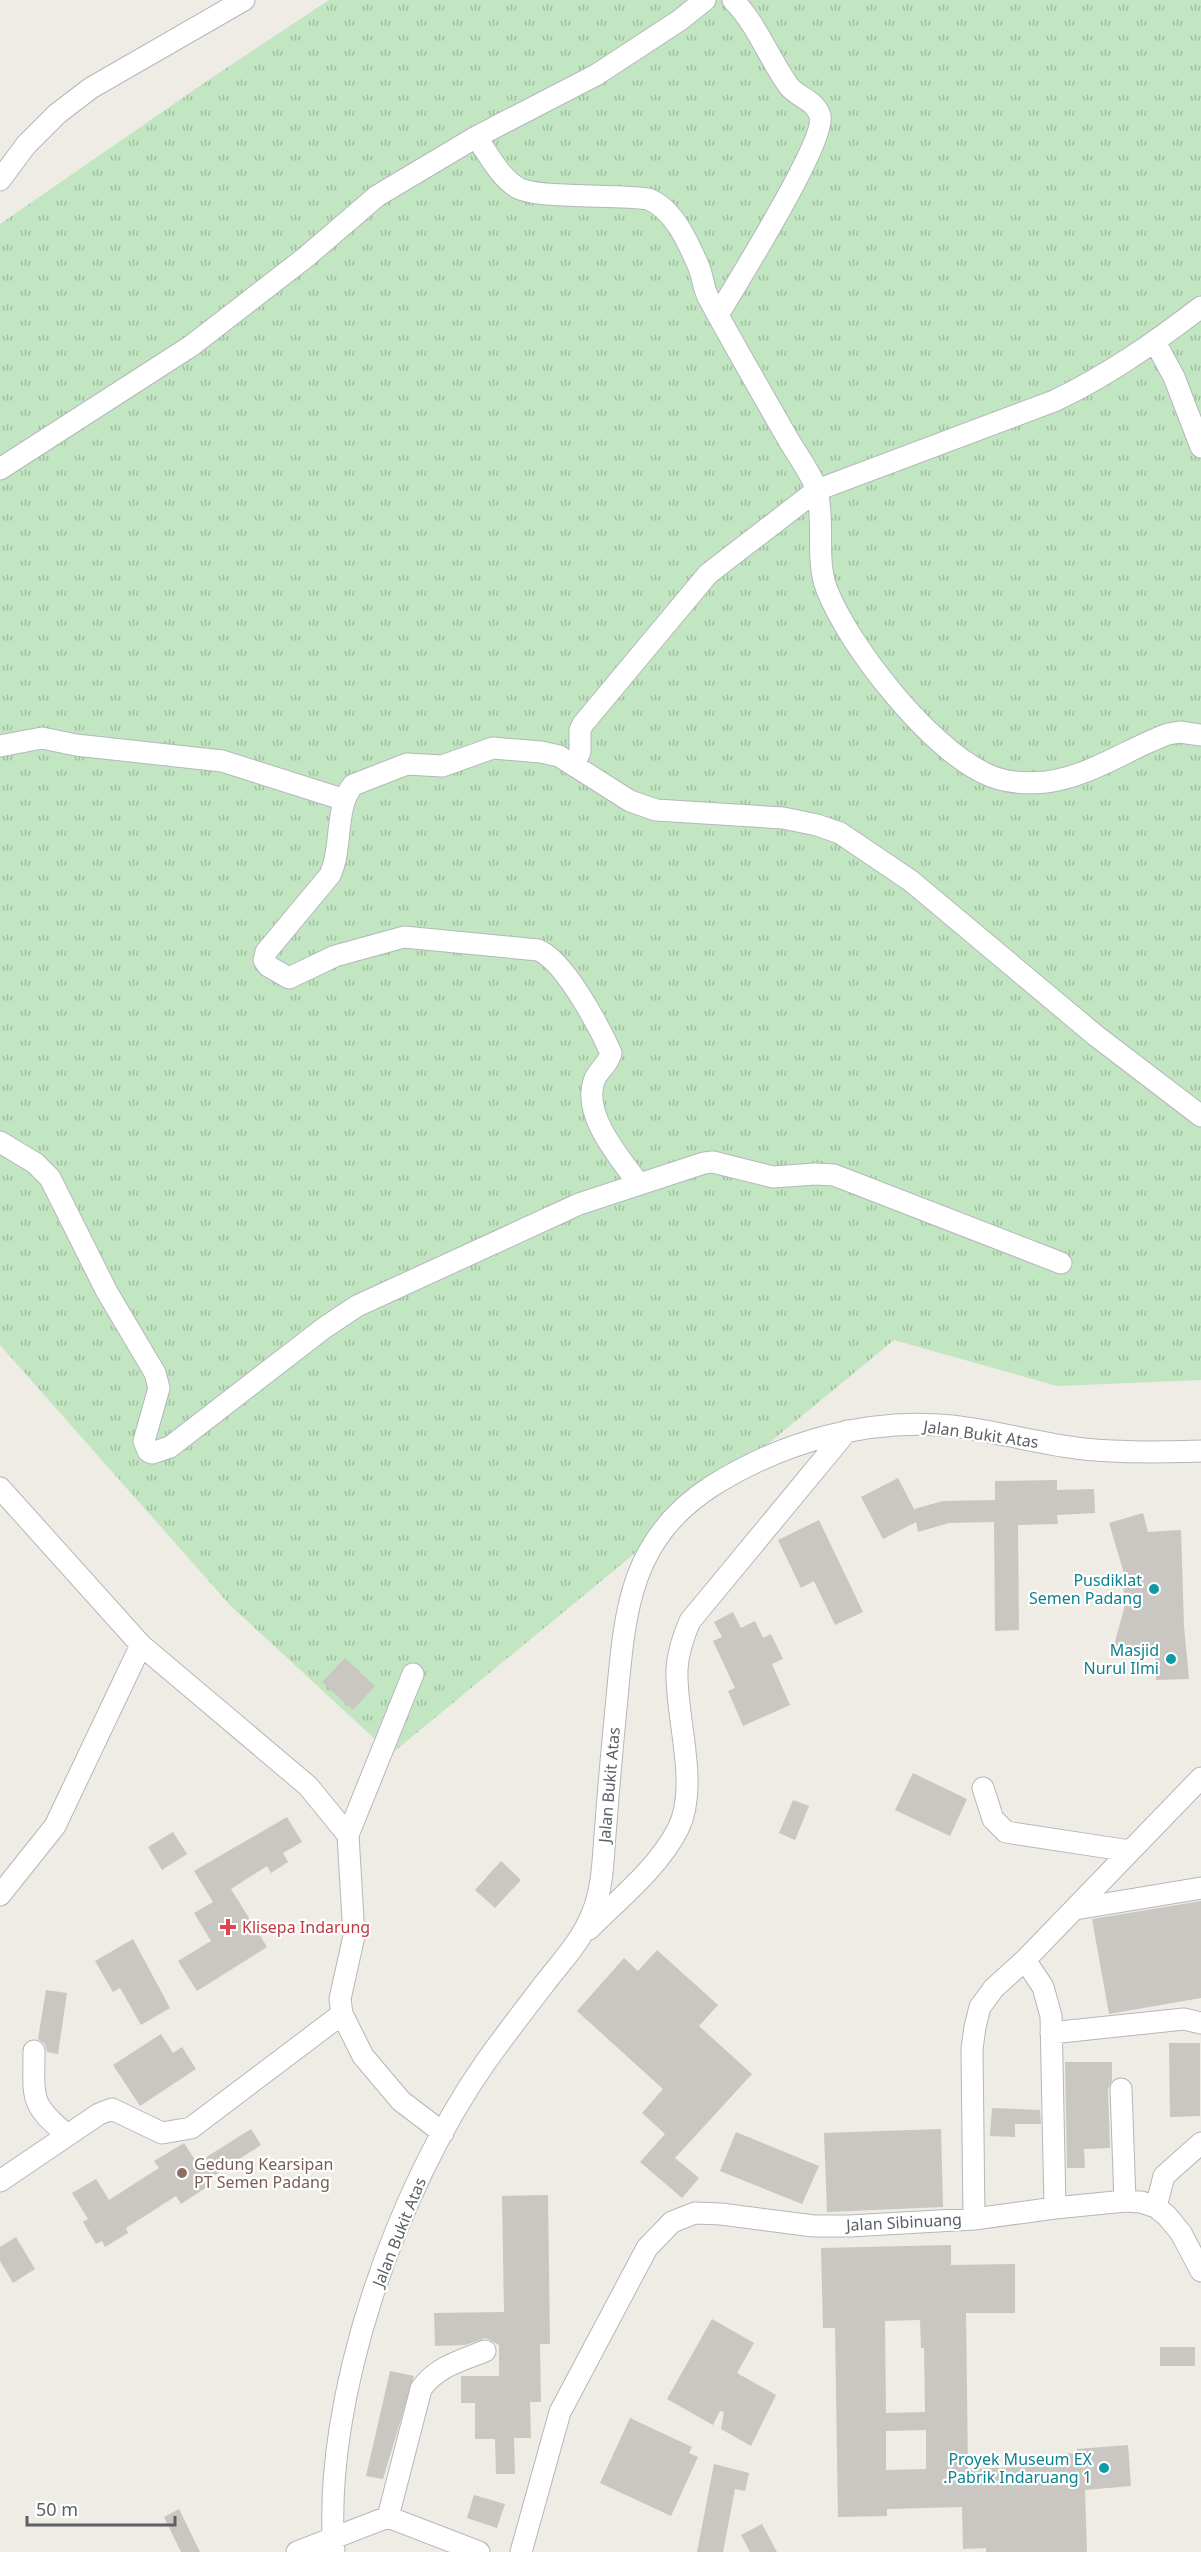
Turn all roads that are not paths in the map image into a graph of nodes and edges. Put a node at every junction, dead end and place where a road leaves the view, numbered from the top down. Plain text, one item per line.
1 (244, 0) edge
2 (705, 0) edge
3 (733, 0) edge
4 (476, 137) junction
5 (0, 180) edge
6 (1201, 307) edge
7 (717, 315) junction
8 (1155, 342) junction
9 (1201, 447) edge
10 (0, 469) edge
11 (817, 490) junction
12 (1201, 735) edge
13 (0, 746) edge
14 (573, 765) junction
15 (345, 800) junction
16 (1201, 1116) edge
17 (0, 1142) edge
18 (638, 1183) junction
19 (1061, 1263) dead end
20 (847, 1431) junction
21 (1201, 1451) edge
22 (0, 1488) edge
23 (141, 1646) junction
24 (413, 1674) dead end
25 (1201, 1778) edge
26 (983, 1788) dead end
27 (348, 1835) junction
28 (1130, 1851) junction
29 (1201, 1888) edge
30 (0, 1895) edge
31 (1075, 1909) junction
32 (580, 1938) junction
33 (1025, 1960) junction
34 (342, 2014) junction
35 (1201, 2023) edge
36 (1051, 2033) junction
37 (34, 2050) dead end
38 (1121, 2089) dead end
39 (443, 2133) junction
40 (67, 2135) junction
41 (1201, 2143) edge
42 (0, 2181) edge
43 (1125, 2201) junction
44 (1156, 2207) junction
45 (1056, 2208) junction
46 (974, 2219) junction
47 (1201, 2271) edge
48 (485, 2351) dead end
49 (388, 2517) junction
50 (334, 2544) edge
51 (297, 2552) edge
52 (479, 2552) edge
53 (521, 2552) edge

1 - 5 street
2 - 4 street
3 - 7 street
4 - 7 street
4 - 10 street
6 - 8 street
7 - 11 street
8 - 9 street
8 - 11 street
11 - 12 street
11 - 14 street
13 - 15 street
14 - 15 street
14 - 16 street
15 - 18 street
17 - 18 street
18 - 19 street
20 - 21 street, Jalan Bukit Atas
20 - 32 street
20 - 32 street, Jalan Bukit Atas
22 - 23 street
23 - 27 street
23 - 30 street
24 - 27 street
25 - 28 street, Jalan Sibinuang
26 - 28 street
27 - 34 street
28 - 31 street, Jalan Sibinuang
29 - 31 street
31 - 33 street, Jalan Sibinuang
32 - 39 street, Jalan Bukit Atas
33 - 36 street
33 - 46 street, Jalan Sibinuang
34 - 39 street
34 - 40 street
35 - 36 street
36 - 45 street
37 - 40 street
38 - 43 street
39 - 50 street, Jalan Bukit Atas
40 - 42 street
41 - 44 street
43 - 44 street
43 - 45 street
44 - 47 street
45 - 46 street
46 - 53 street, Jalan Sibinuang
48 - 49 street
49 - 50 street
49 - 52 street
50 - 51 street

